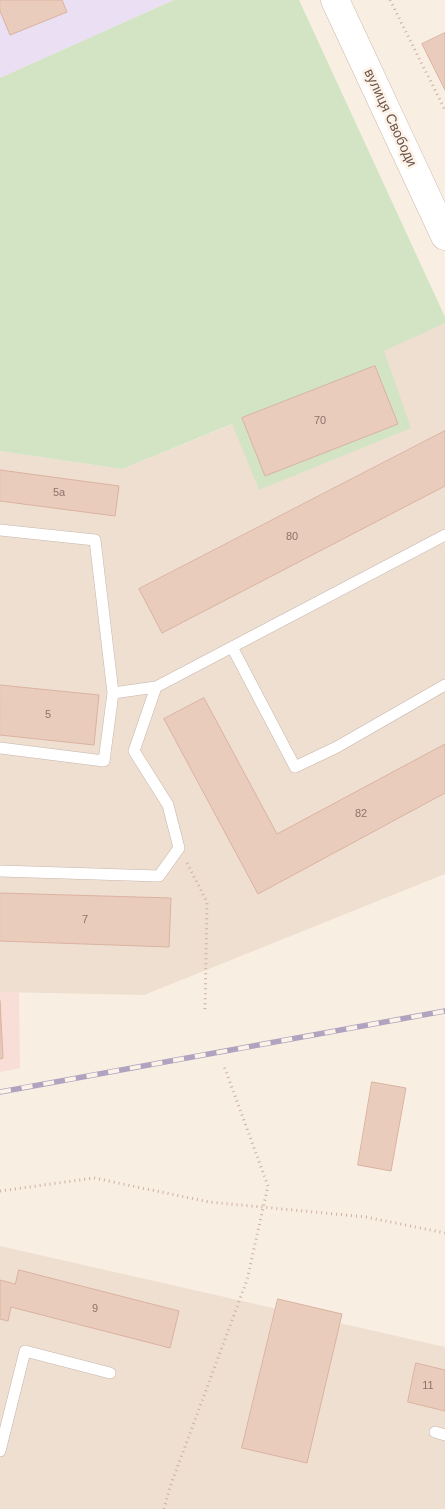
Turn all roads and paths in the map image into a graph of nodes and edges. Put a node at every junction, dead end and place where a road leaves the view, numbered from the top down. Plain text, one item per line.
1 (336, 0) edge
2 (390, 0) edge
3 (445, 110) edge
4 (445, 236) edge
5 (0, 530) edge
6 (445, 535) edge
7 (232, 647) junction
8 (445, 684) edge
9 (156, 687) junction
10 (112, 693) junction
11 (0, 748) edge
12 (177, 843) junction
13 (0, 871) edge
14 (205, 1010) dead end
15 (224, 1066) dead end
16 (0, 1191) edge
17 (445, 1233) edge
18 (110, 1373) dead end
19 (0, 1451) edge
20 (164, 1509) edge

1 - 4 main road, вулиця Свободи
2 - 3 path
5 - 10 lane
6 - 7 lane
7 - 8 lane
7 - 9 lane
9 - 10 lane
9 - 12 lane
10 - 11 lane
12 - 13 lane
12 - 14 path
15 - 20 path
16 - 17 path
18 - 19 lane

